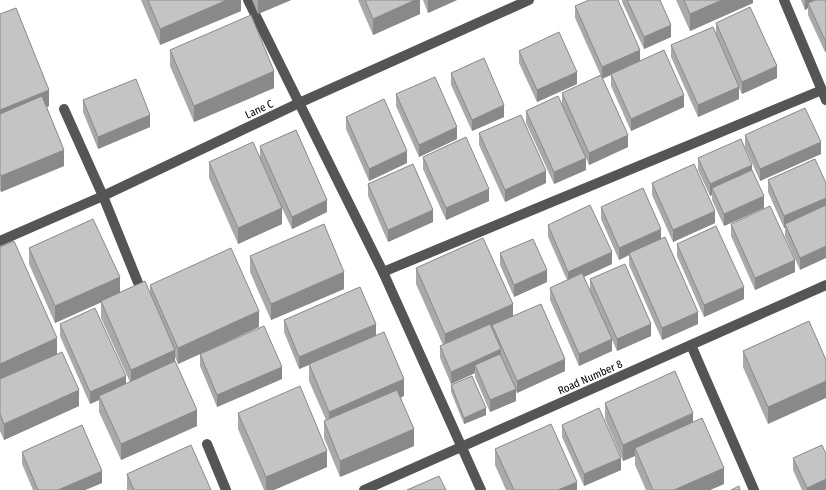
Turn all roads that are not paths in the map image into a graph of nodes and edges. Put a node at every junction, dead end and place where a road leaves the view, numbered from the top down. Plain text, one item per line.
1 (248, 0) edge
2 (529, 0) edge
3 (784, 0) edge
4 (822, 90) junction
5 (826, 100) edge
6 (299, 103) junction
7 (64, 109) dead end
8 (103, 196) junction
9 (0, 241) edge
10 (383, 272) junction
11 (826, 285) edge
12 (141, 290) edge
13 (691, 345) junction
14 (207, 444) dead end
15 (462, 447) junction
16 (226, 490) edge
17 (364, 490) edge
18 (481, 490) edge
19 (754, 490) edge

1 - 6 street
2 - 6 street, Lane C
3 - 4 street
4 - 5 street
4 - 10 street
6 - 8 street, Lane C
6 - 10 street
7 - 8 street
8 - 9 street, Lane C
8 - 12 street
10 - 15 street
11 - 13 street, Road Number 8
13 - 15 street, Road Number 8
13 - 19 street
14 - 16 street
15 - 17 street, Road Number 8
15 - 18 street

